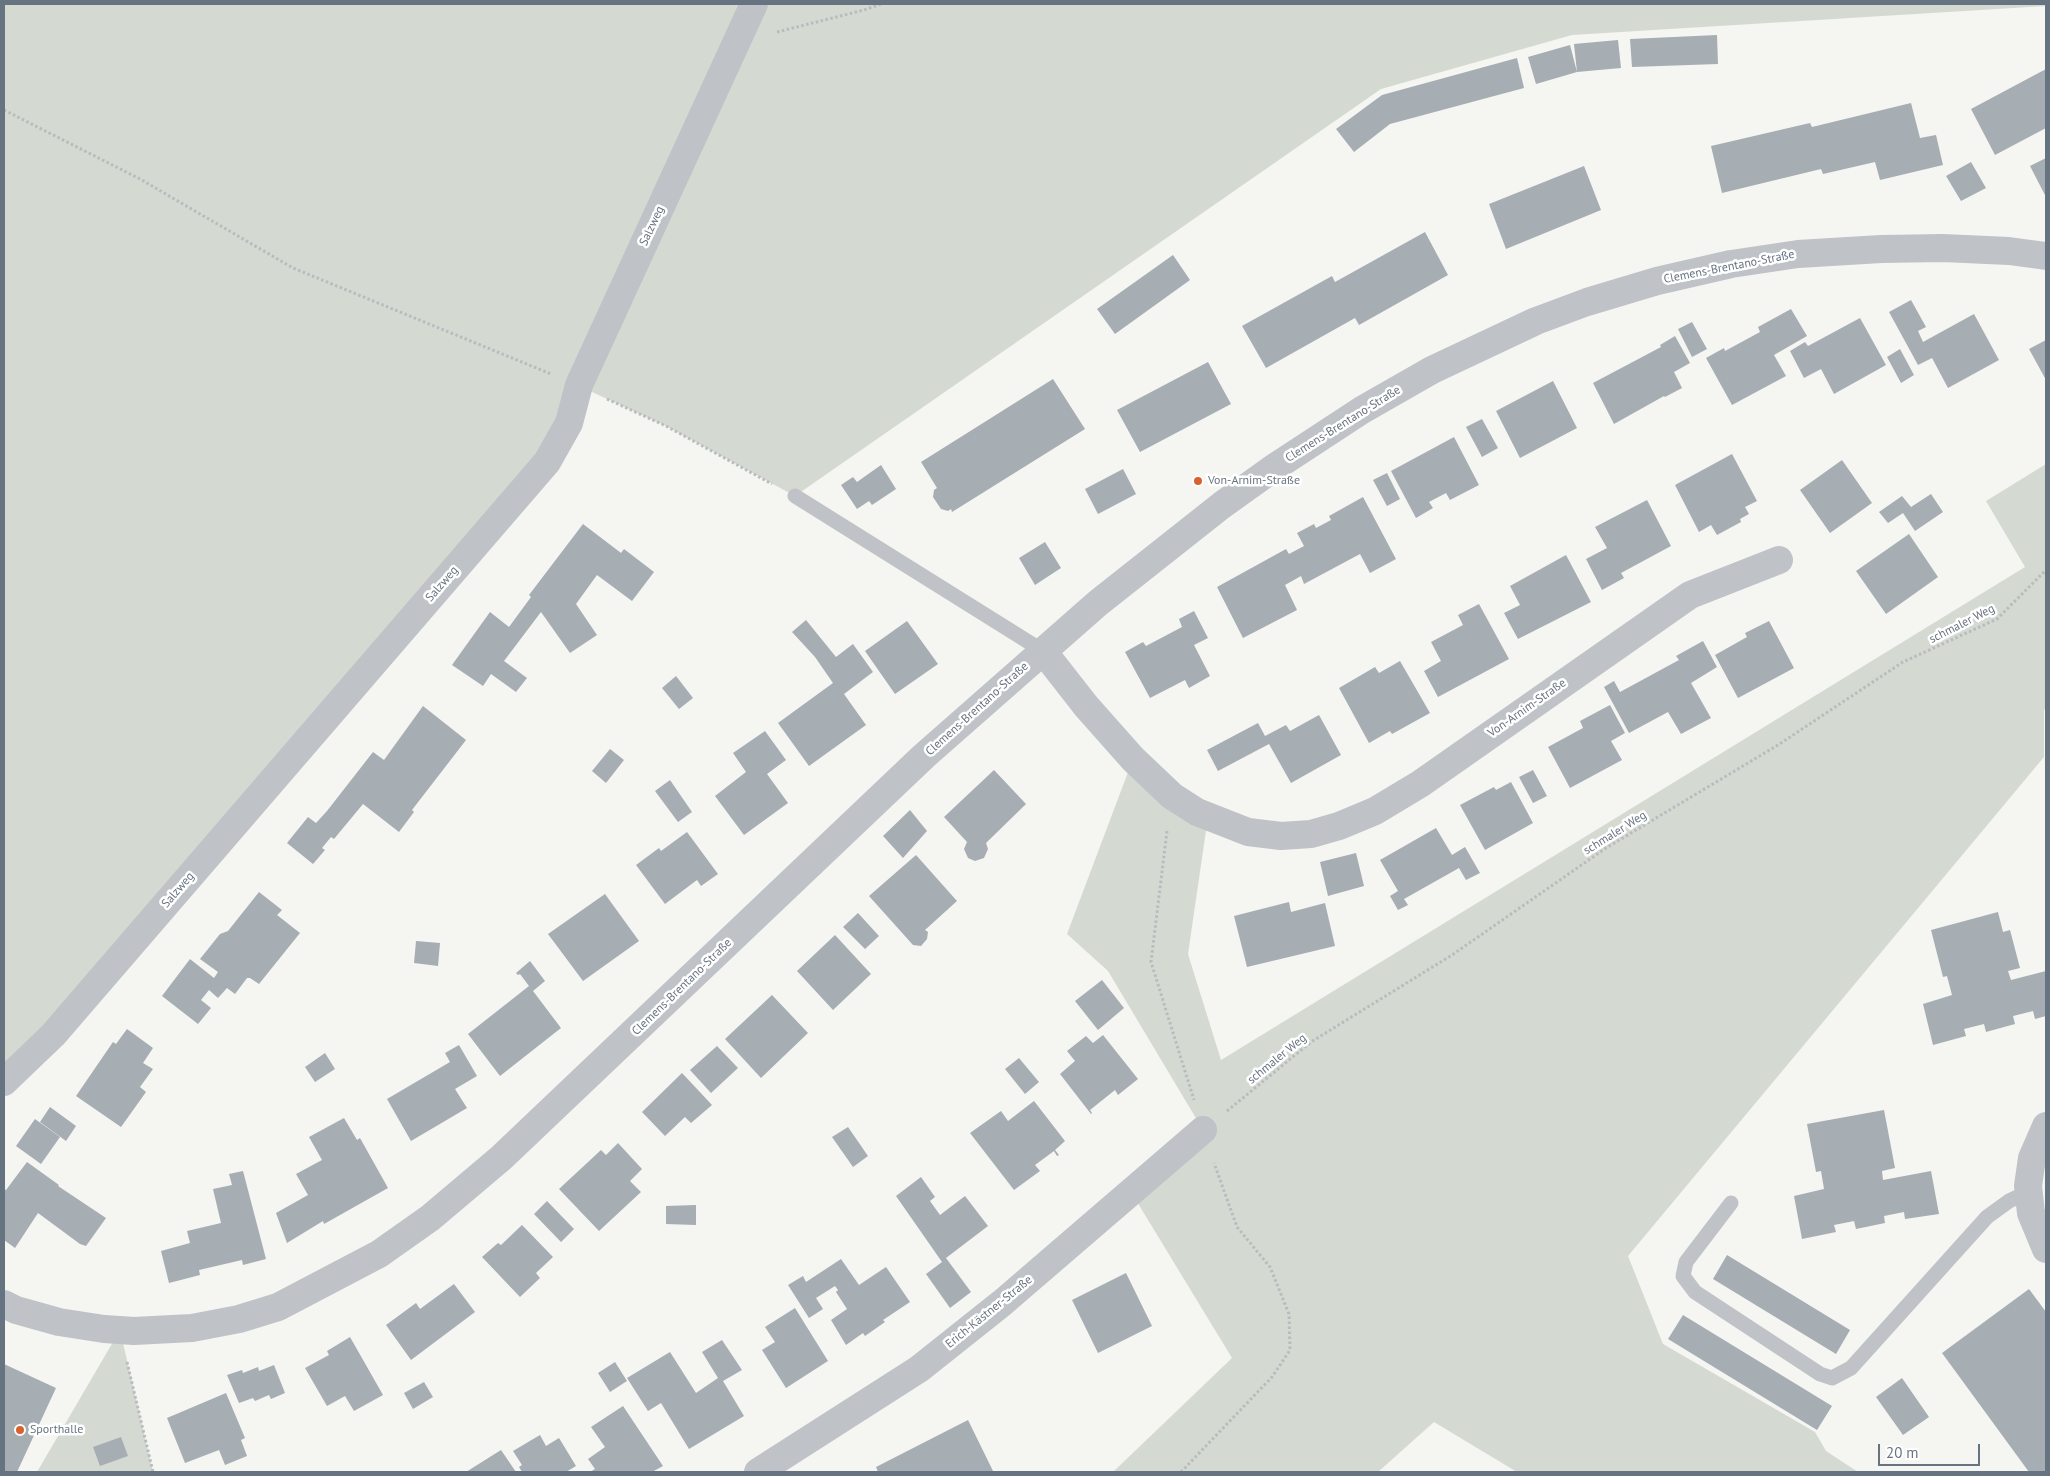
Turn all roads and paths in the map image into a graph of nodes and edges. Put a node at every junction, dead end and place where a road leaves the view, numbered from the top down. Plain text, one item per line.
1 (754, 4) edge
2 (881, 4) edge
3 (736, 42) junction
4 (4, 110) edge
5 (2046, 256) edge
6 (579, 385) junction
7 (795, 496) joint
8 (1779, 560) dead end
9 (2046, 570) edge
10 (1043, 651) junction
11 (1172, 796) junction
12 (4, 1082) edge
13 (2046, 1126) edge
14 (1203, 1130) junction
15 (2028, 1192) junction
16 (1731, 1204) dead end
17 (2046, 1249) edge
18 (4, 1304) edge
19 (120, 1330) junction
20 (153, 1472) edge
21 (758, 1472) edge
22 (1181, 1472) edge

1 - 3 street, Salzweg
2 - 3 path
3 - 6 street, Salzweg
4 - 6 path
5 - 10 street, Clemens-Brentano-Straße
6 - 7 path
6 - 12 street, Salzweg
7 - 10 lane
8 - 11 street, Von-Arnim-Straße
9 - 14 path, schmaler Weg
10 - 11 street, Von-Arnim-Straße
10 - 19 street, Clemens-Brentano-Straße
11 - 14 path
13 - 15 street
14 - 21 street, Erich-Kästner-Straße
14 - 22 path
15 - 16 lane
15 - 17 street
18 - 19 street, Clemens-Brentano-Straße
19 - 20 path

